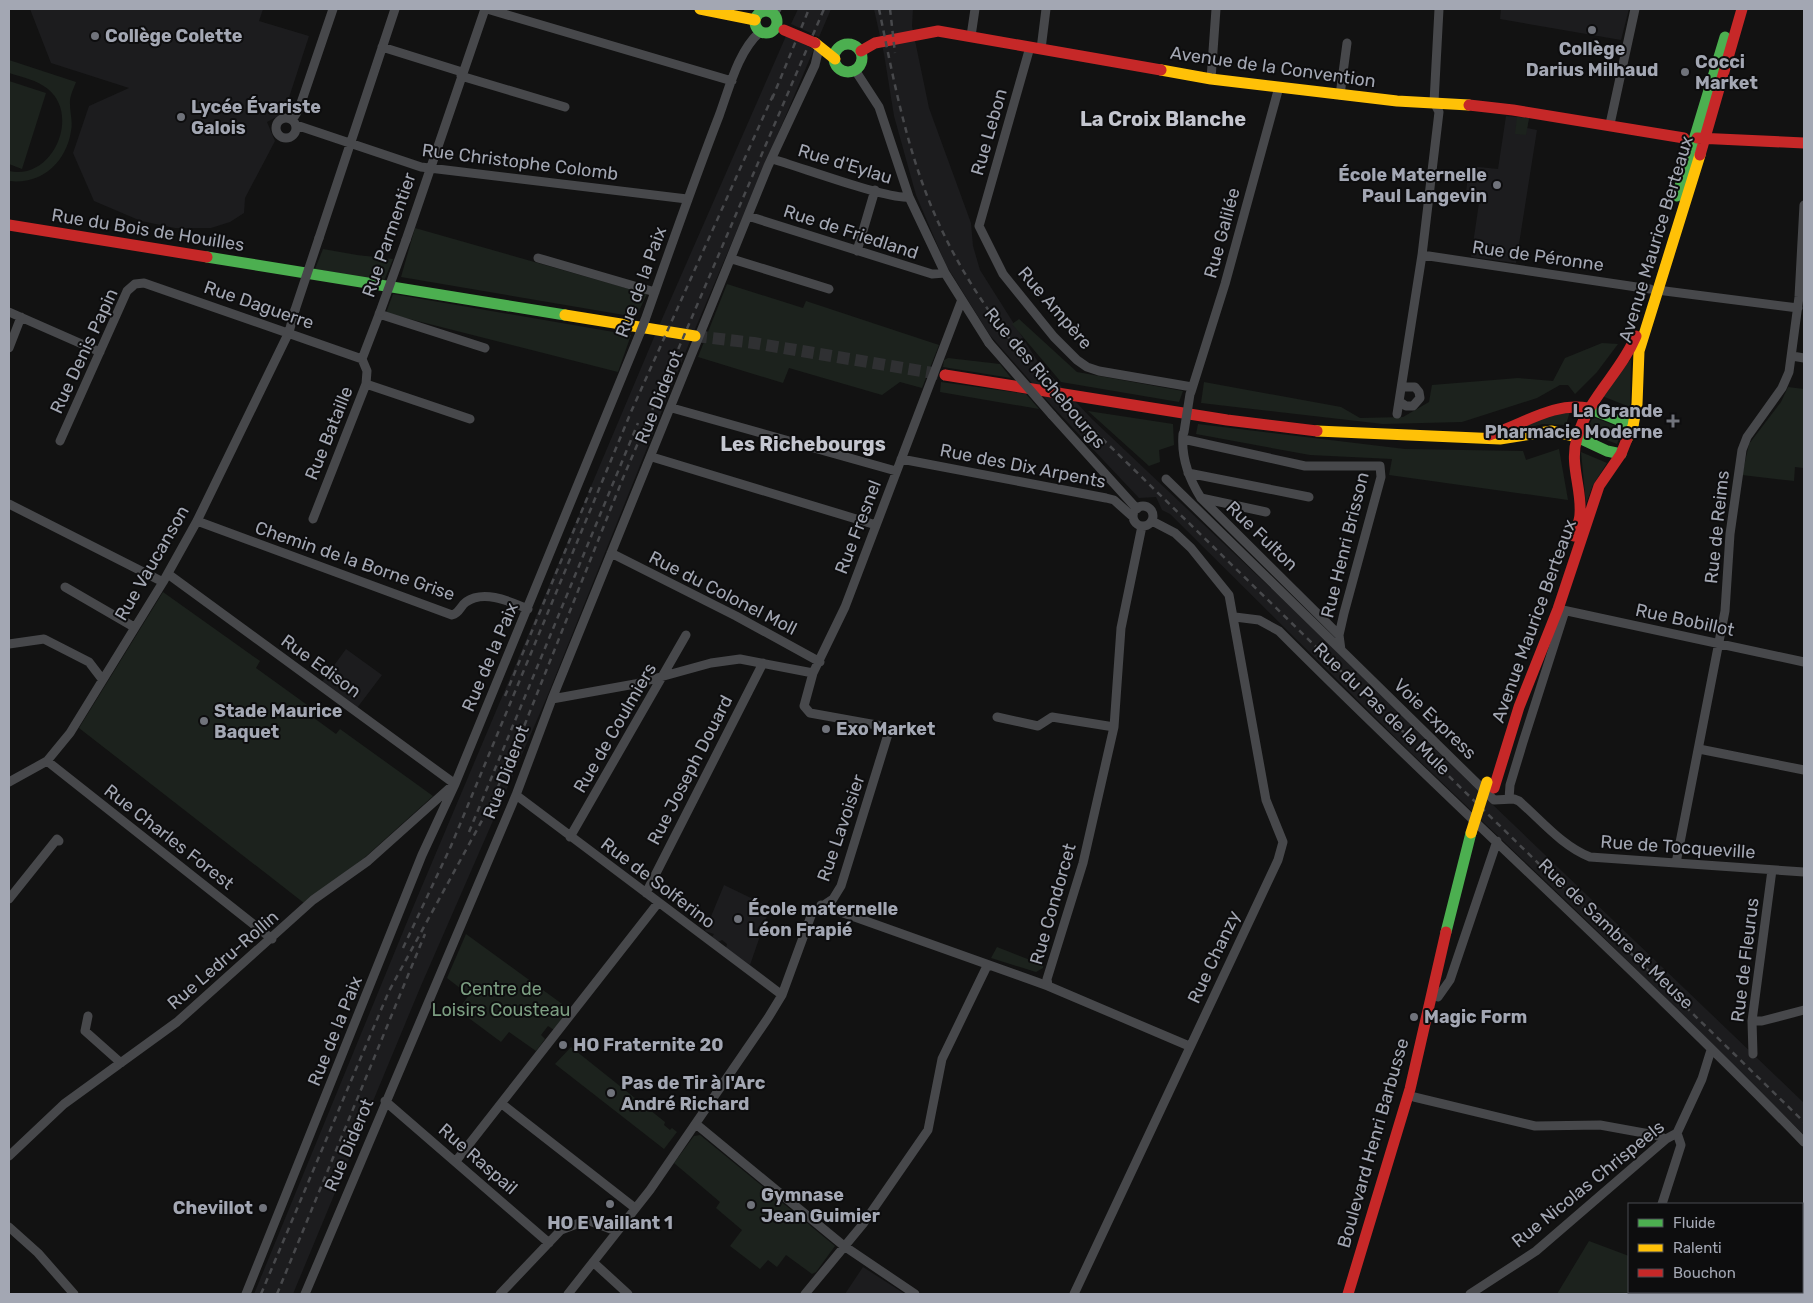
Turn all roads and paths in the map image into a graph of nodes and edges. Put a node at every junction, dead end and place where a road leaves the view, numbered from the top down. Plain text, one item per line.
1 (333, 9) edge
2 (395, 9) edge
3 (486, 9) edge
4 (701, 9) edge
5 (975, 9) edge
6 (1046, 9) edge
7 (1216, 9) edge
8 (1439, 9) edge
9 (1635, 9) edge
10 (1733, 9) edge
11 (1742, 9) edge
12 (775, 11) edge
13 (755, 20) junction
14 (780, 28) junction
15 (760, 32) junction
16 (971, 36) junction
17 (1347, 43) dead end
18 (817, 45) junction
19 (382, 47) junction
20 (1036, 48) junction
21 (861, 51) junction
22 (836, 54) junction
23 (855, 70) junction
24 (462, 74) junction
25 (1211, 79) junction
26 (732, 81) junction
27 (1279, 88) junction
28 (1340, 95) junction
29 (1434, 102) junction
30 (565, 107) dead end
31 (1610, 124) junction
32 (1694, 138) junction
33 (350, 143) junction
34 (1804, 143) edge
35 (772, 159) junction
36 (429, 169) junction
37 (875, 190) junction
38 (909, 197) junction
39 (687, 199) junction
40 (1804, 205) edge
41 (748, 216) junction
42 (9, 225) edge
43 (979, 226) joint
44 (857, 251) junction
45 (1422, 255) junction
46 (538, 258) dead end
47 (732, 259) junction
48 (944, 273) junction
49 (144, 283) joint
50 (829, 289) dead end
51 (1653, 289) junction
52 (655, 292) junction
53 (961, 302) junction
54 (1798, 308) junction
55 (9, 312) edge
56 (380, 313) junction
57 (21, 317) junction
58 (289, 332) junction
59 (695, 336) tunnel mouth
60 (9, 348) edge
61 (485, 348) dead end
62 (100, 352) junction
63 (1792, 356) junction
64 (362, 358) junction
65 (1804, 358) edge
66 (945, 375) tunnel mouth
67 (366, 384) junction
68 (1403, 387) junction
69 (1191, 390) junction
70 (1400, 402) junction
71 (672, 408) junction
72 (1588, 408) junction
73 (1397, 414) dead end
74 (470, 419) dead end
75 (1633, 426) junction
76 (1484, 437) junction
77 (1577, 437) junction
78 (1183, 439) junction
79 (60, 441) dead end
80 (1621, 454) junction
81 (652, 457) junction
82 (901, 459) junction
83 (896, 471) junction
84 (1188, 473) junction
85 (1166, 479) dead end
86 (1115, 486) junction
87 (1309, 496) dead end
88 (1201, 498) junction
89 (1112, 500) junction
90 (9, 504) edge
91 (1266, 512) dead end
92 (1135, 513) junction
93 (313, 519) dead end
94 (197, 521) junction
95 (1152, 521) junction
96 (876, 525) junction
97 (1142, 526) junction
98 (611, 553) junction
99 (165, 578) junction
100 (65, 587) dead end
101 (528, 609) junction
102 (1561, 612) junction
103 (1235, 617) junction
104 (134, 627) junction
105 (686, 635) dead end
106 (1339, 635) junction
107 (9, 644) edge
108 (1719, 644) junction
109 (1342, 651) junction
110 (820, 662) junction
111 (1804, 662) edge
112 (763, 663) junction
113 (813, 673) junction
114 (662, 677) junction
115 (102, 679) junction
116 (552, 699) junction
117 (804, 706) joint
118 (997, 717) dead end
119 (1114, 727) junction
120 (1699, 749) junction
121 (47, 761) junction
122 (1804, 770) edge
123 (9, 782) edge
124 (455, 784) junction
125 (1490, 785) junction
126 (516, 795) junction
127 (438, 798) junction
128 (1508, 799) junction
129 (445, 806) junction
130 (1475, 834) junction
131 (570, 837) junction
132 (59, 841) dead end
133 (1497, 841) junction
134 (1676, 863) junction
135 (1772, 870) junction
136 (1804, 872) edge
137 (646, 893) junction
138 (9, 899) edge
139 (658, 902) junction
140 (821, 905) junction
141 (272, 939) junction
142 (987, 966) junction
143 (1048, 986) junction
144 (782, 995) junction
145 (1438, 997) junction
146 (1804, 1010) edge
147 (88, 1016) dead end
148 (1752, 1021) junction
149 (1190, 1046) junction
150 (1711, 1050) junction
151 (1753, 1054) dead end
152 (121, 1063) junction
153 (1414, 1097) junction
154 (385, 1101) junction
155 (502, 1104) junction
156 (696, 1124) junction
157 (1677, 1133) junction
158 (1666, 1139) junction
159 (1804, 1142) edge
160 (9, 1156) edge
161 (456, 1161) junction
162 (1662, 1203) edge
163 (635, 1208) junction
164 (9, 1227) edge
165 (616, 1231) junction
166 (549, 1243) junction
167 (844, 1246) junction
168 (593, 1262) junction
169 (1075, 1292) edge
170 (74, 1294) edge
171 (246, 1294) edge
172 (305, 1294) edge
173 (500, 1294) edge
174 (568, 1294) edge
175 (628, 1294) edge
176 (805, 1294) edge
177 (915, 1294) edge
178 (1085, 1294) edge
179 (1348, 1294) edge
180 (1354, 1294) edge
181 (1470, 1294) edge

1 - 33 street, Rue Christophe Colomb
2 - 19 street, Rue Vaucanson
3 - 24 street, Rue Parmentier
3 - 26 street
4 - 13 main road
5 - 16 street
6 - 20 street, Rue Lebon
7 - 25 street
8 - 29 street
9 - 31 street
10 - 32 main road, Avenue Maurice Berteaux
11 - 32 main road, Avenue Maurice Berteaux
12 - 13 main road
12 - 14 main road
13 - 15 main road
14 - 15 main road
14 - 18 main road, bridge
15 - 26 street, Rue de la Paix
16 - 20 main road, Avenue de la Convention
16 - 21 main road, Avenue de la Convention
17 - 28 street
18 - 22 main road
18 - 35 street, Rue Diderot
19 - 24 street
19 - 33 street, Rue Vaucanson
20 - 25 main road, Avenue de la Convention
20 - 43 street, Rue Lebon
21 - 22 main road
21 - 23 main road
22 - 23 main road
23 - 38 street, Rue des Richebourgs
24 - 30 street
24 - 36 street, Rue Parmentier
25 - 27 main road, Avenue de la Convention
26 - 39 street, Rue de la Paix
27 - 28 main road, Avenue de la Convention
27 - 69 street, Rue Galilée
28 - 29 main road, Avenue de la Convention
29 - 31 main road, Avenue de la Convention
29 - 45 street
31 - 32 main road, Avenue de la Convention
32 - 34 main road, Avenue de la Convention
32 - 51 main road, Avenue Maurice Berteaux
33 - 36 street, Rue Christophe Colomb
33 - 58 street, Rue Vaucanson, bridge
35 - 37 street, Rue d'Eylau
35 - 41 street, Rue Diderot
36 - 39 street, Rue Christophe Colomb
36 - 56 street, Rue Parmentier, bridge
37 - 38 street, Rue d'Eylau
37 - 44 street
38 - 48 street, Rue des Richebourgs
39 - 52 street, Rue de la Paix
40 - 54 street, Rue de Reims
41 - 44 street, Rue de Friedland
41 - 47 street, Rue Diderot
42 - 59 main road, Rue du Bois de Houilles
43 - 69 street, Rue Ampère
44 - 48 street, Rue de Friedland
45 - 51 street, Rue de Péronne
45 - 68 street
46 - 52 street
47 - 50 street
47 - 71 street, Rue Diderot
48 - 53 street, Rue des Richebourgs
49 - 58 street, Rue Daguerre
49 - 62 street, Rue Denis Papin
51 - 54 street, Rue de Péronne
51 - 72 main road, Avenue Maurice Berteaux
51 - 75 main road, Avenue Maurice Berteaux
52 - 101 street, Rue de la Paix, bridge
53 - 82 street, Rue Fresnel
53 - 86 street, Rue des Richebourgs, bridge
54 - 63 street, Rue de Reims
55 - 57 street
56 - 61 street
56 - 64 street, Rue Parmentier
57 - 60 street
57 - 62 street
58 - 64 street, Rue Daguerre
58 - 94 street, Rue Vaucanson
62 - 79 street, Rue Denis Papin
63 - 65 street
63 - 108 street, Rue de Reims
64 - 67 street, Rue Bataille
66 - 76 main road
67 - 74 street
67 - 93 street, Rue Bataille
68 - 70 street
68 - 70 street
69 - 78 street, Rue Galilée, bridge
70 - 73 street
71 - 81 street, Rue Diderot
71 - 83 street
72 - 75 main road
72 - 76 main road
72 - 77 main road, Avenue Maurice Berteaux
75 - 80 main road, Avenue Maurice Berteaux
76 - 77 main road
77 - 80 main road
77 - 125 main road, Avenue Maurice Berteaux
78 - 84 street, Rue Fulton
78 - 106 street, Rue Henri Brisson
80 - 102 main road, Avenue Maurice Berteaux
81 - 96 street
81 - 98 street, Rue Diderot
82 - 83 street, Rue Fresnel
82 - 89 street, Rue des Dix Arpents
83 - 96 street, Rue Fresnel
84 - 87 street
84 - 88 street, Rue Fulton
85 - 109 street, Voie Express
86 - 89 street
86 - 92 street, Rue des Richebourgs
88 - 91 street
88 - 106 street, Rue Fulton
89 - 92 street, Rue des Dix Arpents
90 - 99 street, Rue Edison
92 - 95 street
92 - 97 street
94 - 99 street, Rue Vaucanson
94 - 101 street, Chemin de la Borne Grise
95 - 97 street
95 - 103 street, Rue Chanzy
96 - 110 street, Rue Fresnel
97 - 119 street, Rue Condorcet
98 - 110 street, Rue du Colonel Moll
98 - 116 street, Rue Diderot
99 - 104 street, Rue Vaucanson
99 - 124 street, Rue Edison
100 - 104 street
101 - 124 street, Rue de la Paix
102 - 108 street, Rue Bobillot
102 - 125 main road, Avenue Maurice Berteaux
102 - 128 street, Avenue Maurice Berteaux
103 - 133 street, Rue du Pas de la Mule
103 - 149 street, Rue Chanzy
104 - 115 street, Rue Vaucanson
105 - 114 street, Rue de Coulmiers
106 - 109 street, Rue Henri Brisson
107 - 115 street
108 - 111 street, Rue Bobillot
108 - 120 street, Rue de Reims
109 - 128 street, Voie Express
110 - 113 street, Rue Fresnel
112 - 113 street
112 - 114 street
112 - 137 street, Rue Joseph Douard
113 - 117 street, Rue Fresnel
114 - 116 street
114 - 131 street, Rue de Coulmiers
115 - 121 street, Rue Vaucanson
116 - 126 street, Rue Diderot
117 - 140 street, Rue Lavoisier
118 - 119 street
119 - 143 street, Rue Condorcet
120 - 122 street
120 - 134 street, Rue de Reims
121 - 123 street, Rue Vaucanson
121 - 141 street, Rue Charles Forest
124 - 127 street, Rue Ledru-Rollin
124 - 129 street, Rue de la Paix
125 - 130 main road, Boulevard Henri Barbusse, bridge
126 - 131 street, Rue de Solferino
126 - 154 street, Rue Diderot
127 - 129 street
127 - 141 street, Rue Ledru-Rollin
128 - 134 street, Rue de Tocqueville
129 - 171 street, Rue de la Paix
130 - 145 main road, Boulevard Henri Barbusse
130 - 179 main road, Boulevard Henri Barbusse
131 - 137 street, Rue de Solferino
132 - 138 street
133 - 145 street, Boulevard Henri Barbusse
133 - 150 street, Rue de Sambre et Meuse
134 - 135 street, Rue de Tocqueville
135 - 136 street, Rue de Tocqueville
135 - 148 street, Rue de Fleurus
137 - 139 street, Rue de Solferino
139 - 144 street, Rue de Solferino
139 - 155 street
140 - 142 street, Rue Condorcet
140 - 144 street, Rue Lavoisier
141 - 152 street, Rue Ledru-Rollin
142 - 143 street, Rue Condorcet
142 - 167 street
143 - 149 street
144 - 156 street, Rue Lavoisier
145 - 153 main road, Boulevard Henri Barbusse
146 - 148 street
147 - 152 street
148 - 151 street, Rue de Fleurus
149 - 169 street, Rue Chanzy
150 - 157 street, Rue Nicolas Chrispeels
150 - 159 street, Rue de Sambre et Meuse
152 - 160 street, Rue Ledru-Rollin
153 - 158 street
153 - 180 main road, Boulevard Henri Barbusse
154 - 161 street, Rue Raspail
154 - 172 street, Rue Diderot
155 - 161 street
155 - 163 street
156 - 163 street, Rue Lavoisier
156 - 167 street
157 - 158 street, Rue Nicolas Chrispeels
157 - 162 street
158 - 181 street, Rue Nicolas Chrispeels
161 - 166 street, Rue Raspail
163 - 165 street, Rue Lavoisier
164 - 170 street
165 - 166 street
165 - 168 street, Rue Lavoisier
166 - 173 street
167 - 176 street
167 - 177 street
168 - 174 street, Rue Lavoisier
168 - 175 street
169 - 178 street

